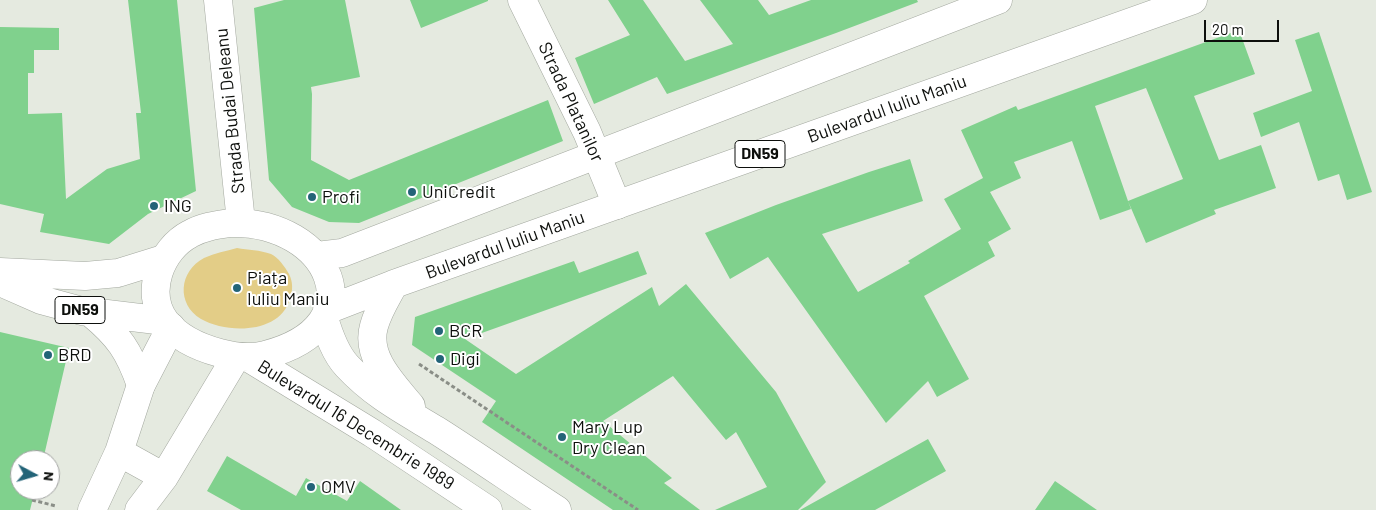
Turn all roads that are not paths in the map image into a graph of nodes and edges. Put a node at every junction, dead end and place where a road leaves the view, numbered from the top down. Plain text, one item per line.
1 (218, 0) edge
2 (522, 0) edge
3 (998, 0) edge
4 (1193, 0) edge
5 (596, 155) junction
6 (617, 205) junction
7 (241, 222) junction
8 (317, 256) junction
9 (164, 259) junction
10 (0, 272) edge
11 (0, 282) edge
12 (394, 284) junction
13 (91, 313) junction
14 (326, 314) junction
15 (168, 324) junction
16 (243, 357) junction
17 (141, 385) junction
18 (435, 430) junction
19 (119, 452) junction
20 (164, 478) junction
21 (92, 510) edge
22 (139, 510) edge
23 (488, 510) edge
24 (557, 510) edge

1 - 7 main road, Strada Budai Deleanu
2 - 5 main road, Strada Platanilor
3 - 5 main road
4 - 6 main road, Bulevardul Iuliu Maniu / DN59
5 - 6 main road, Strada Platanilor
5 - 8 main road
6 - 12 main road, Bulevardul Iuliu Maniu / DN59
7 - 8 main road
7 - 9 main road
8 - 14 main road
9 - 10 main road, DN59
9 - 15 main road
11 - 13 main road, DN59
12 - 14 main road, Bulevardul Iuliu Maniu / DN59
12 - 18 main road
13 - 15 main road, DN59
13 - 17 main road
14 - 16 main road, DN59
14 - 18 main road, Bulevardul 16 Decembrie 1989
15 - 16 main road, DN59
15 - 17 main road
16 - 20 main road
16 - 23 main road, Bulevardul 16 Decembrie 1989
17 - 19 main road
18 - 24 main road, Bulevardul 16 Decembrie 1989
19 - 20 main road
19 - 21 main road
20 - 22 main road

